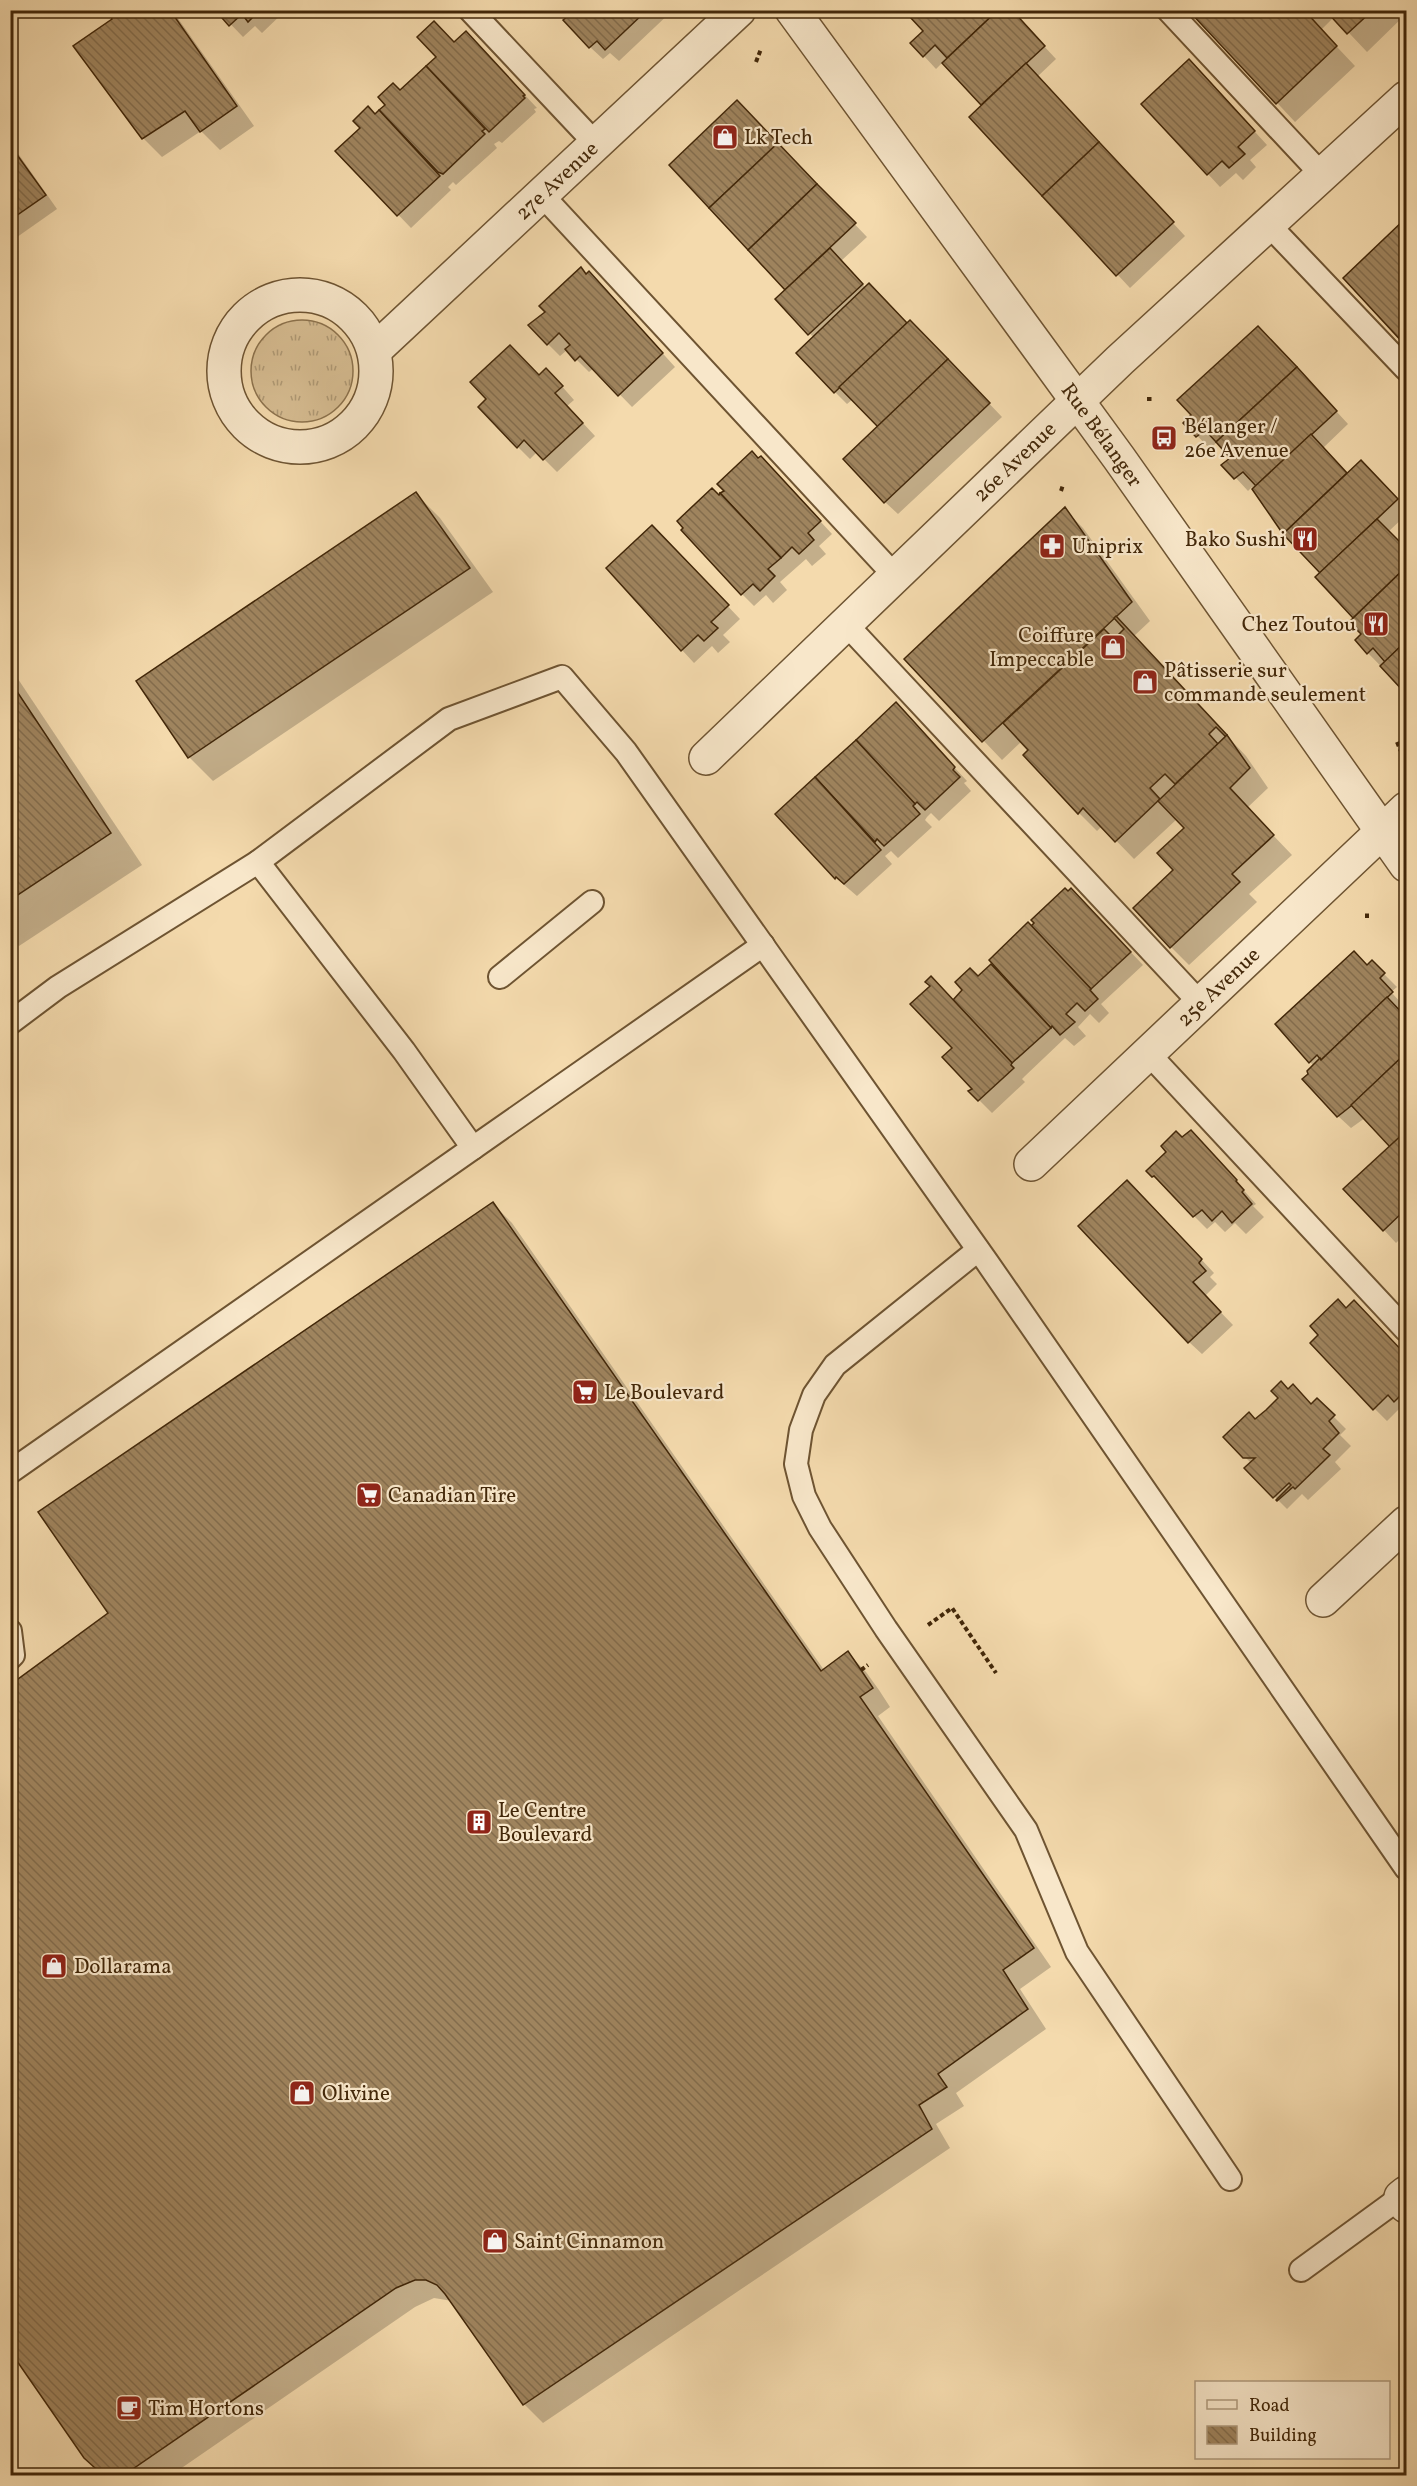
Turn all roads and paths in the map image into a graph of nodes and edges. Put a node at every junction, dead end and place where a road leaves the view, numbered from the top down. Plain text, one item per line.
1 (470, 10) edge
2 (739, 10) edge
3 (792, 10) edge
4 (1168, 10) edge
5 (762, 45) dead end
6 (756, 62) dead end
7 (1407, 98) edge
8 (596, 144) junction
9 (1323, 176) junction
10 (542, 195) junction
11 (1269, 225) junction
12 (375, 351) junction
13 (1407, 369) edge
14 (1147, 399) dead end
15 (1153, 399) dead end
16 (1077, 403) junction
17 (896, 577) junction
18 (846, 624) junction
19 (1396, 742) dead end
20 (1402, 754) dead end
21 (706, 758) dead end
22 (1395, 820) edge
23 (258, 862) junction
24 (1407, 864) edge
25 (592, 902) dead end
26 (763, 945) junction
27 (500, 977) dead end
28 (1201, 1004) junction
29 (10, 1023) edge
30 (1148, 1053) junction
31 (473, 1148) junction
32 (1031, 1164) dead end
33 (978, 1250) junction
34 (1407, 1330) edge
35 (10, 1472) edge
36 (1407, 1523) edge
37 (1323, 1600) dead end
38 (926, 1626) dead end
39 (10, 1631) edge
40 (10, 1658) edge
41 (996, 1672) dead end
42 (1407, 1868) edge
43 (1230, 2179) dead end
44 (1405, 2198) edge
45 (1301, 2270) dead end

1 - 8 lane
2 - 8 street, 27e Avenue
3 - 16 street, Rue Bélanger
4 - 9 lane
5 - 6 path
7 - 9 street, 26e Avenue
8 - 10 street, 27e Avenue
9 - 11 street, 26e Avenue
10 - 12 street, 27e Avenue
10 - 17 lane
11 - 13 lane
11 - 16 street, 26e Avenue
12 - 12 street
14 - 15 path
16 - 17 street, 26e Avenue
16 - 22 street, Rue Bélanger
17 - 18 street, 26e Avenue
18 - 21 street, 26e Avenue
18 - 28 lane
19 - 20 path
22 - 24 street, Rue Bélanger
22 - 28 street, 25e Avenue
23 - 26 lane
23 - 29 lane
23 - 31 lane
25 - 27 lane
26 - 31 lane
26 - 33 lane
28 - 30 street, 25e Avenue
30 - 32 street, 25e Avenue
30 - 34 lane
31 - 35 lane
33 - 42 lane
33 - 43 lane
36 - 37 street
38 - 41 path
39 - 40 lane
44 - 45 lane

